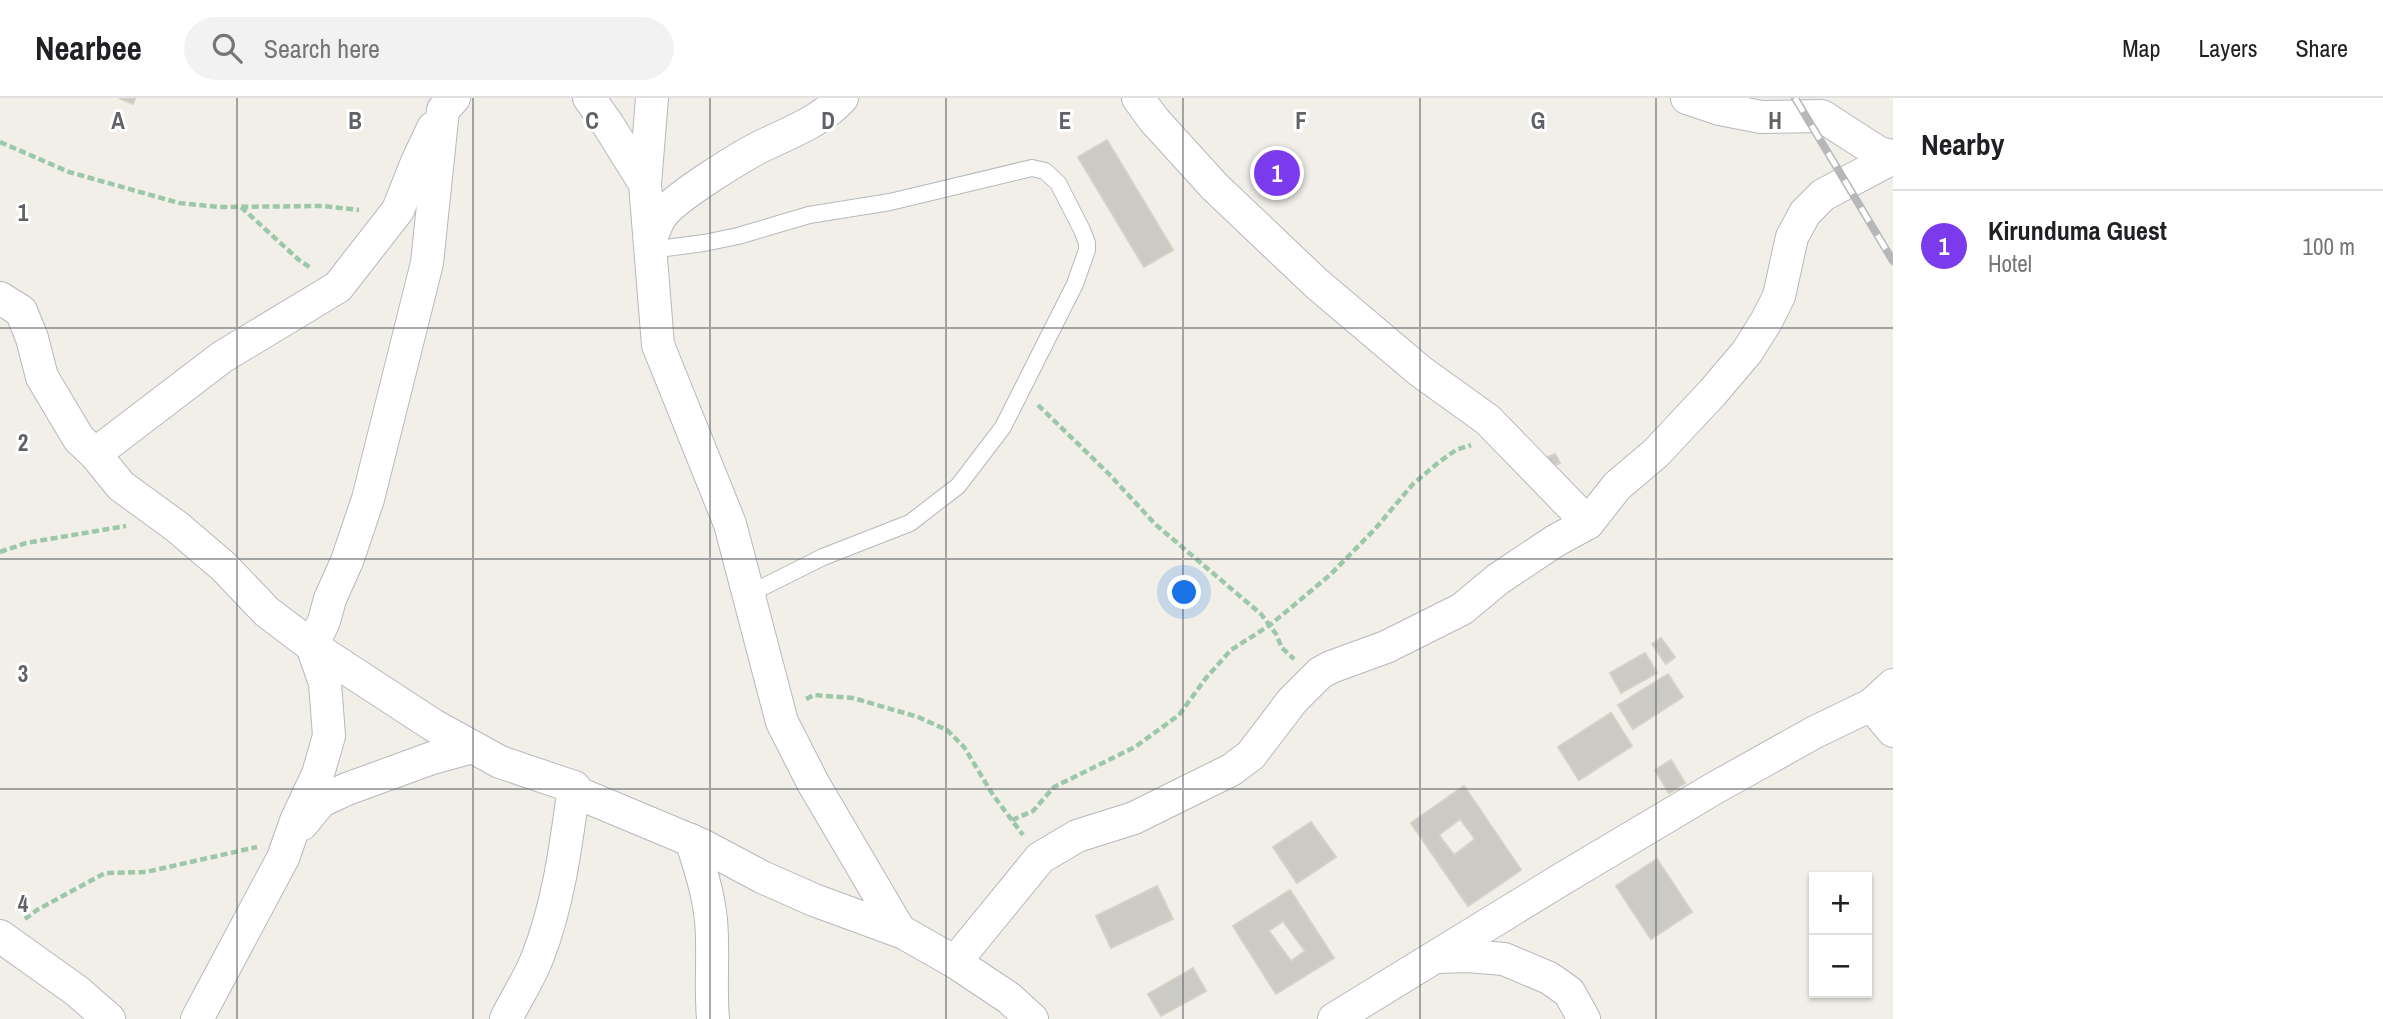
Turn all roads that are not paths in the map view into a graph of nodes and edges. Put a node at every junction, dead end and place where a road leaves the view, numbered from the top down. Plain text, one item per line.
1 (589, 98) edge
2 (652, 98) edge
3 (842, 98) edge
4 (1138, 98) edge
5 (1686, 98) edge
6 (445, 102) edge
7 (1892, 160) edge
8 (645, 184) junction
9 (651, 239) junction
10 (0, 298) edge
11 (95, 454) junction
12 (1588, 523) junction
13 (749, 594) junction
14 (312, 646) junction
15 (1882, 695) edge
16 (1893, 731) edge
17 (472, 747) junction
18 (574, 787) junction
19 (290, 838) junction
20 (691, 840) junction
21 (900, 931) junction
22 (2, 937) edge
23 (1436, 957) junction
24 (955, 962) junction
25 (110, 1019) edge
26 (197, 1019) edge
27 (506, 1019) edge
28 (713, 1019) edge
29 (1032, 1019) edge
30 (1334, 1019) edge
31 (1584, 1019) edge

1 - 8 street
2 - 8 street
3 - 9 street
4 - 12 street
5 - 7 street
6 - 11 street
6 - 14 street
7 - 12 street
8 - 9 street
9 - 13 street
9 - 13 lane
10 - 11 street
11 - 14 street
12 - 24 street
13 - 21 street
14 - 17 street
14 - 19 street
15 - 16 street
15 - 23 street
17 - 18 street
17 - 19 street
18 - 20 street
18 - 27 street
19 - 26 street
20 - 21 street
20 - 28 street
21 - 24 street
22 - 25 street
23 - 30 street
23 - 31 street
24 - 29 street

